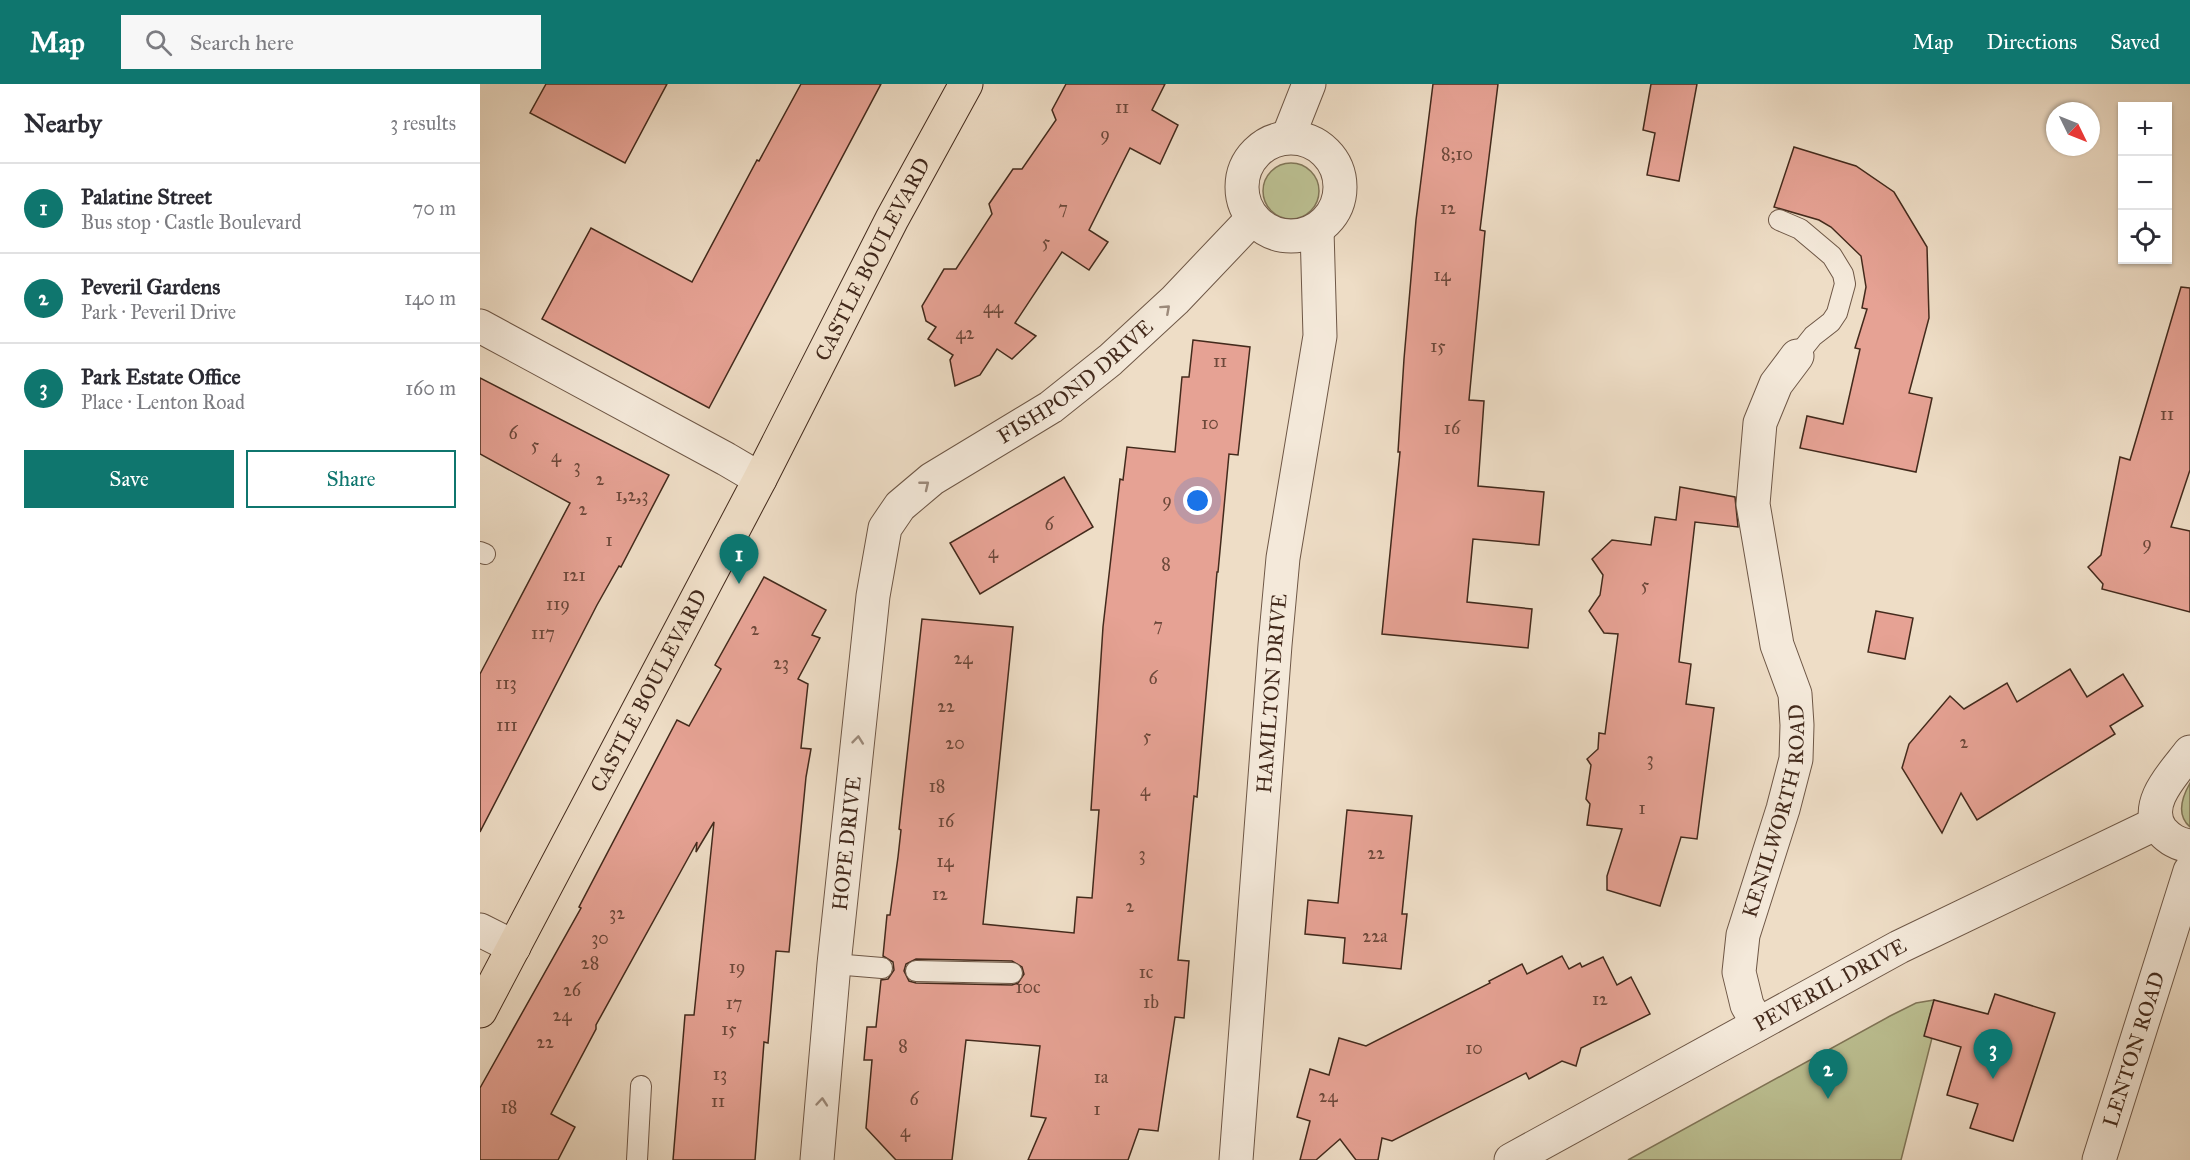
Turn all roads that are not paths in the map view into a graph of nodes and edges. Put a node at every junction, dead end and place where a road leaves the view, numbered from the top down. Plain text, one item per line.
1 (966, 84) edge
2 (1309, 84) edge
3 (1288, 137) junction
4 (1252, 219) junction
5 (1779, 220) dead end
6 (1317, 230) junction
7 (480, 326) edge
8 (1797, 356) joint
9 (760, 479) junction
10 (885, 528) joint
11 (2190, 752) edge
12 (2157, 823) junction
13 (2190, 846) edge
14 (2190, 871) edge
15 (480, 930) edge
16 (514, 947) junction
17 (834, 964) junction
18 (882, 968) dead end
19 (916, 971) dead end
20 (1012, 973) dead end
21 (480, 1011) edge
22 (1758, 1024) junction
23 (641, 1086) dead end
24 (637, 1160) edge
25 (817, 1160) edge
26 (1236, 1160) edge
27 (1511, 1160) edge
28 (2099, 1160) edge

1 - 9 main road, CASTLE BOULEVARD
2 - 3 street
3 - 4 street
3 - 6 street
4 - 6 street
10 -> 4 street, FISHPOND DRIVE
5 - 8 lane
6 - 26 street, HAMILTON DRIVE
7 - 9 street
8 - 22 street, KENILWORTH ROAD
9 - 16 main road, CASTLE BOULEVARD
17 -> 10 street, HOPE DRIVE
11 - 12 street
12 - 13 street
12 - 22 street, PEVERIL DRIVE
14 - 28 street, LENTON ROAD
15 - 16 street
16 - 21 main road, CASTLE BOULEVARD
17 - 18 lane
25 -> 17 street, HOPE DRIVE
19 - 20 lane
22 - 27 street, PEVERIL DRIVE
23 - 24 lane

